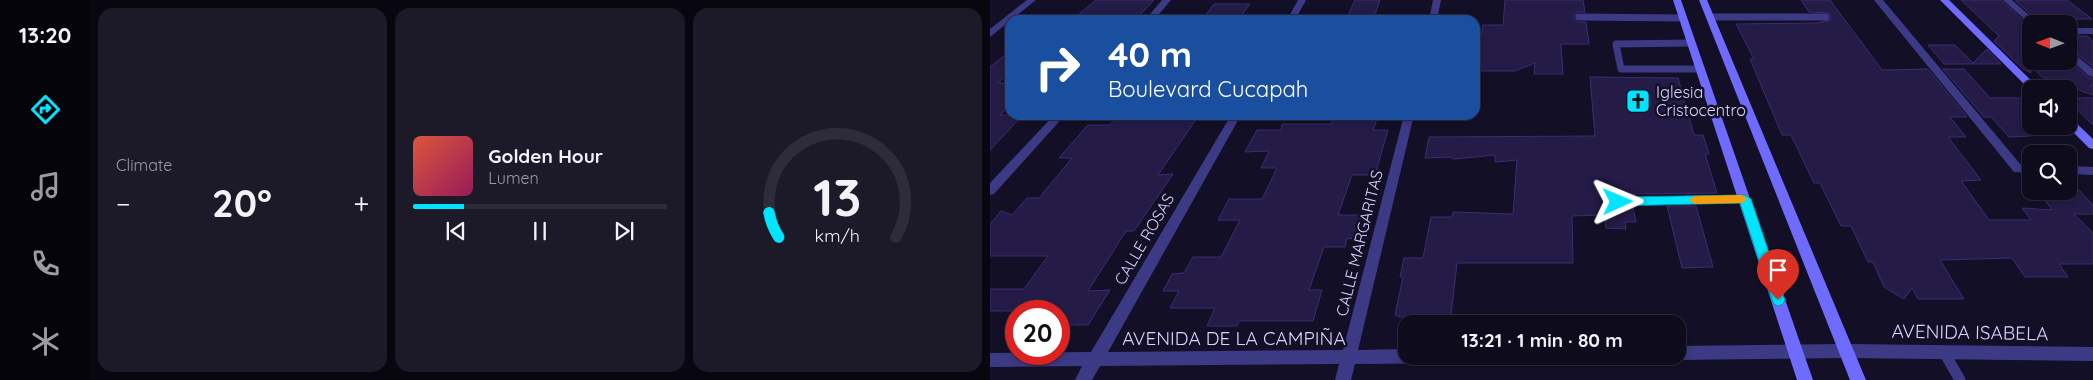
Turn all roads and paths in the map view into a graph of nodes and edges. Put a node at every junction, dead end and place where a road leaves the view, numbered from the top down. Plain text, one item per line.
1 (1032, 0) edge
2 (1167, 0) edge
3 (1302, 0) edge
4 (1438, 0) edge
5 (1676, 0) edge
6 (1704, 0) edge
7 (1878, 0) edge
8 (1944, 0) edge
9 (2007, 0) edge
10 (1013, 15) edge
11 (1154, 15) edge
12 (1293, 15) edge
13 (1434, 15) edge
14 (2024, 15) edge
15 (1710, 17) junction
16 (1826, 17) dead end
17 (1579, 18) dead end
18 (1683, 18) junction
19 (1005, 22) edge
20 (2078, 31) edge
21 (2093, 31) edge
22 (990, 34) edge
23 (1692, 43) junction
24 (2078, 61) edge
25 (1700, 69) junction
26 (2093, 74) edge
27 (2026, 80) edge
28 (1055, 120) edge
29 (1233, 120) edge
30 (1408, 120) edge
31 (2077, 130) edge
32 (2093, 145) edge
33 (2022, 168) edge
34 (2077, 170) edge
35 (2093, 171) edge
36 (990, 191) edge
37 (1745, 199) junction
38 (1618, 202) dead end
39 (1796, 351) junction
40 (1846, 351) junction
41 (1944, 352) junction
42 (1686, 353) edge
43 (2093, 354) edge
44 (1398, 357) edge
45 (1096, 358) junction
46 (1349, 358) junction
47 (990, 360) edge
48 (1083, 380) edge
49 (1343, 380) edge
50 (1805, 380) edge
51 (1858, 380) edge
52 (1960, 380) edge

1 - 10 street
2 - 11 street
3 - 12 street
4 - 13 street
5 - 18 main road
6 - 15 main road
7 - 33 street
8 - 27 main road
9 - 14 street
15 - 16 lane
15 - 40 main road
17 - 18 lane
18 - 23 main road
19 - 22 street
20 - 21 street
23 - 25 main road
23 - 25 lane
24 - 26 street
25 - 37 main road
28 - 36 street
29 - 45 street, CALLE ROSAS
30 - 46 street, CALLE MARGARITAS
31 - 32 main road
34 - 35 street
37 - 38 lane
37 - 39 main road
39 - 40 street
39 - 42 street
39 - 50 main road
40 - 41 street, AVENIDA ISABELA
40 - 51 main road
41 - 43 street, AVENIDA ISABELA
41 - 52 lane
44 - 46 street, AVENIDA DE LA CAMPIÑA
45 - 46 street, AVENIDA DE LA CAMPIÑA
45 - 47 street, AVENIDA DE LA CAMPIÑA
45 - 48 street, CALLE ROSAS
46 - 49 street, CALLE MARGARITAS

